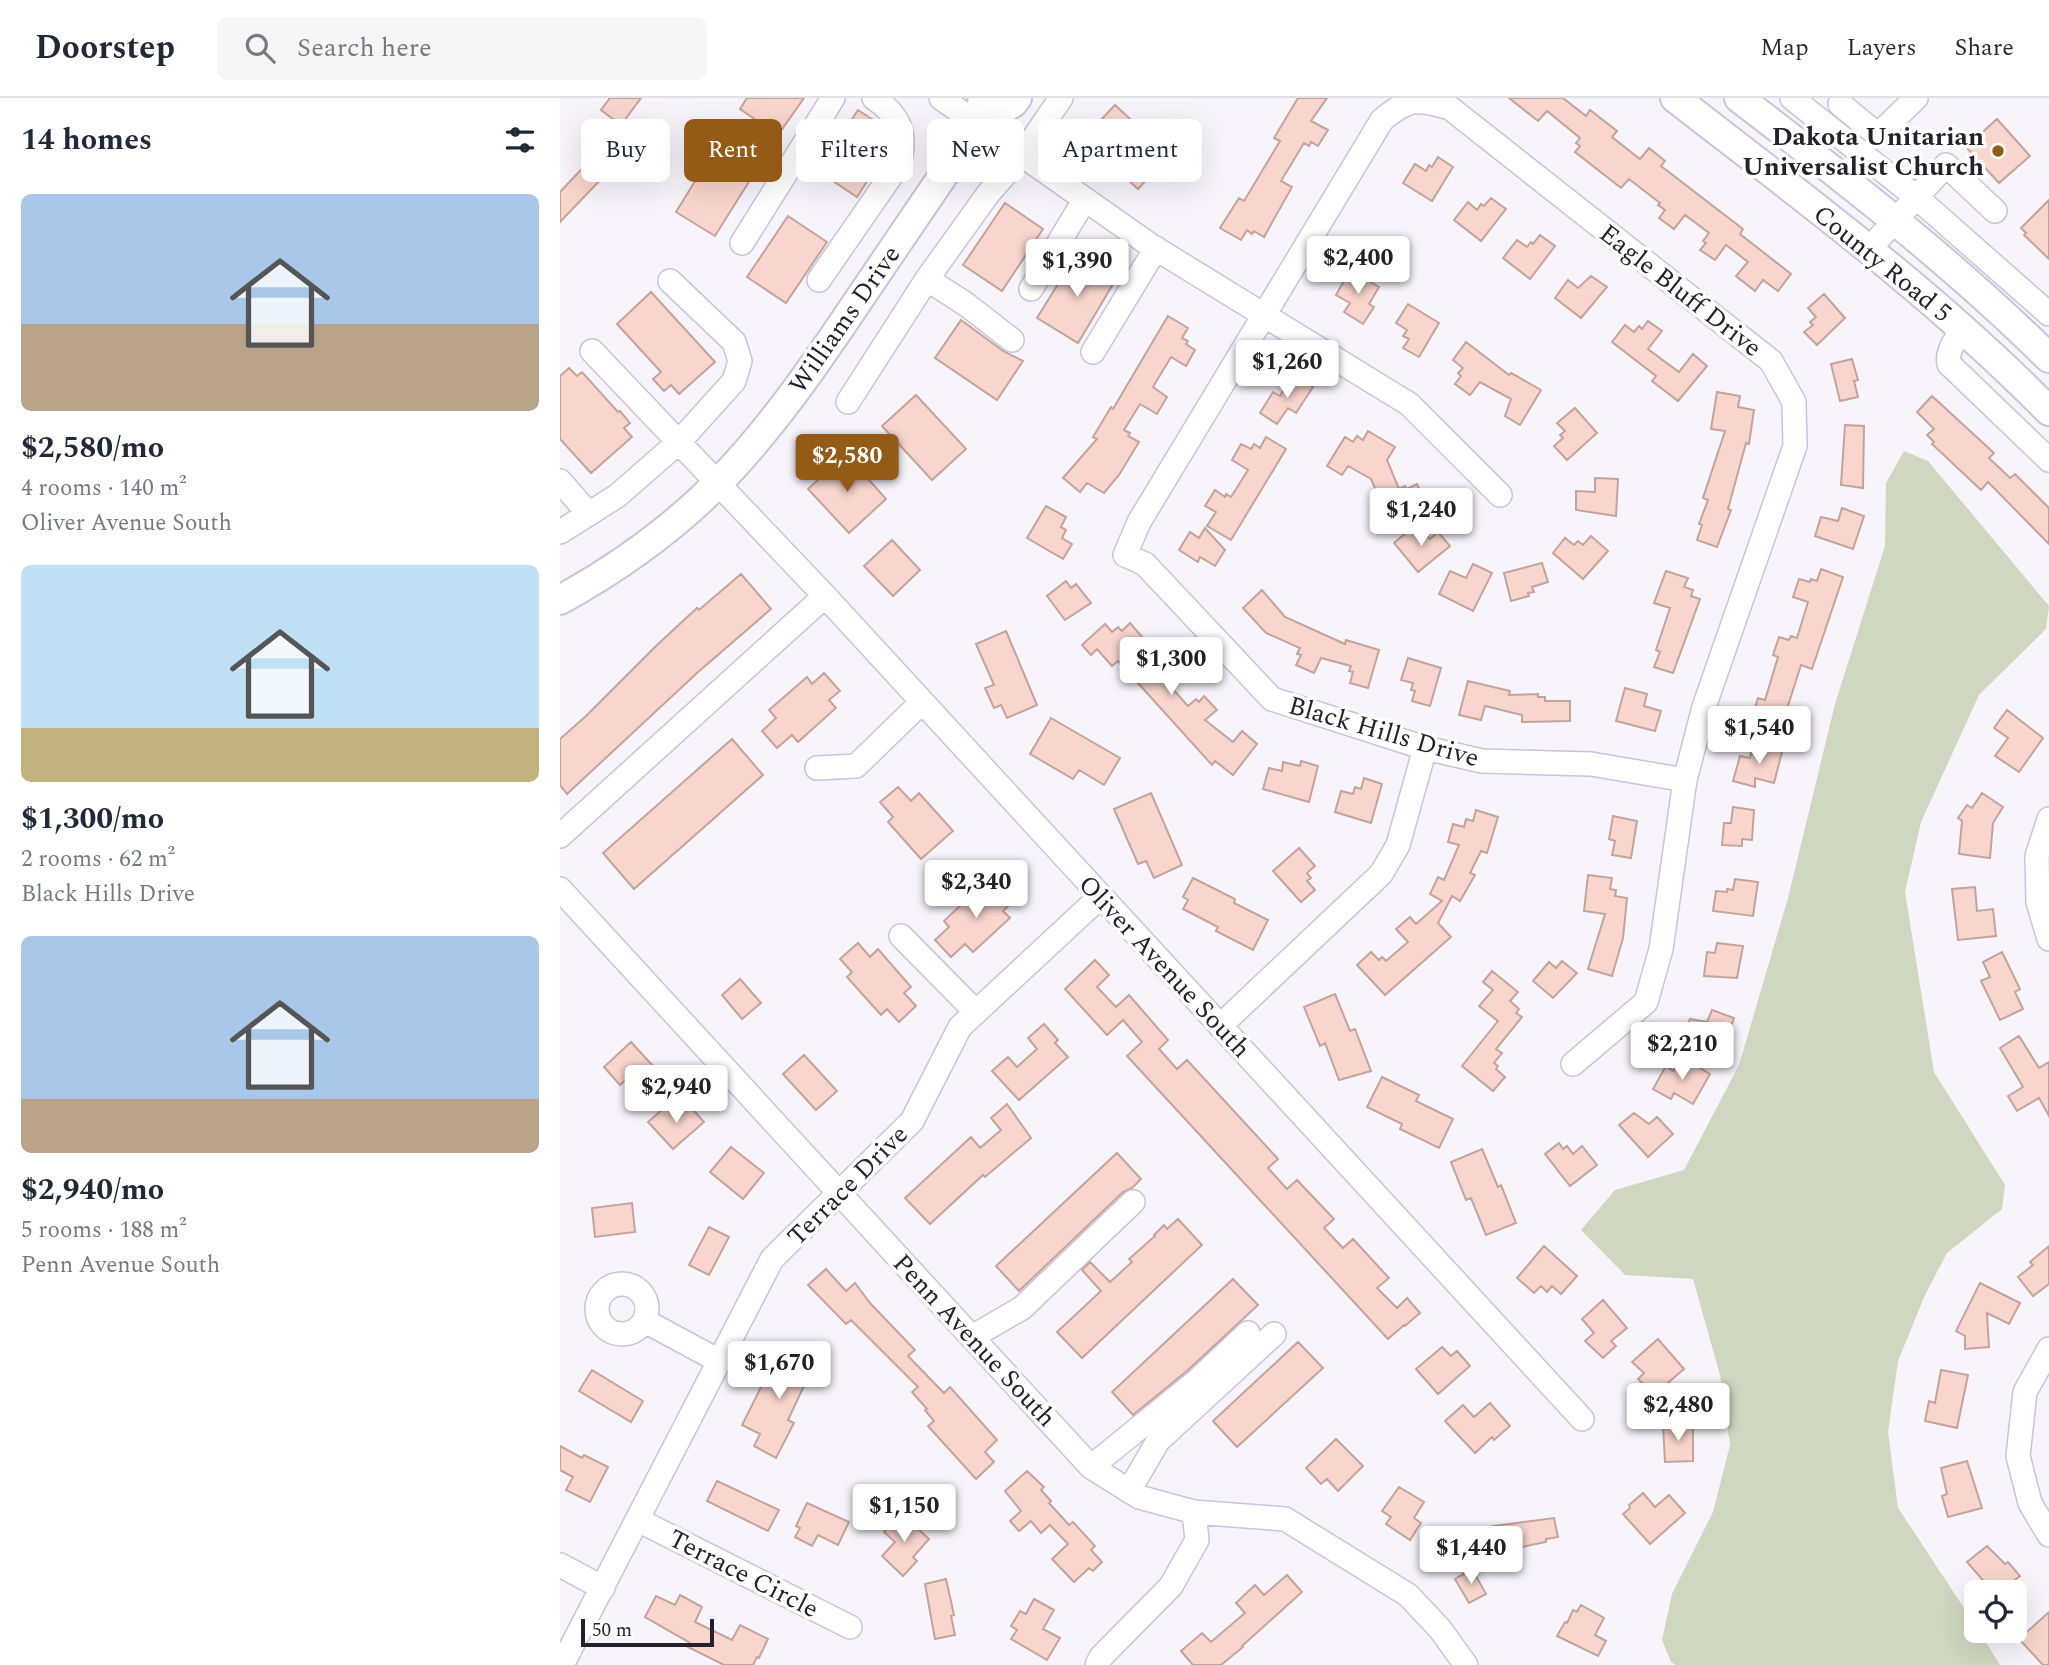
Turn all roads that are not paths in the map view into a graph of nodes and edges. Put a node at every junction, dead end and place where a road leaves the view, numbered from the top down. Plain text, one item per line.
1 (833, 98) edge
2 (874, 98) edge
3 (941, 98) edge
4 (1017, 98) edge
5 (1060, 98) edge
6 (1675, 98) edge
7 (1792, 98) edge
8 (1916, 98) edge
9 (1751, 101) edge
10 (1843, 101) edge
11 (1399, 104) joint
12 (980, 111) edge
13 (1821, 121) junction
14 (1024, 152) edge
15 (1024, 156) edge
16 (998, 182) edge
17 (1915, 197) junction
18 (1085, 199) junction
19 (1995, 211) dead end
20 (1894, 220) junction
21 (742, 243) dead end
22 (1156, 248) junction
23 (1869, 249) junction
24 (927, 279) junction
25 (819, 280) dead end
26 (670, 281) dead end
27 (1031, 289) dead end
28 (2049, 314) edge
29 (1264, 315) junction
30 (1963, 328) junction
31 (1012, 340) dead end
32 (592, 351) dead end
33 (1093, 352) dead end
34 (2049, 358) edge
35 (848, 402) dead end
36 (2049, 411) edge
37 (680, 441) junction
38 (2049, 460) edge
39 (560, 481) edge
40 (719, 482) junction
41 (1500, 495) dead end
42 (589, 514) junction
43 (560, 532) edge
44 (825, 596) junction
45 (560, 600) edge
46 (922, 702) junction
47 (1425, 748) junction
48 (817, 768) dead end
49 (1685, 780) junction
50 (2049, 819) edge
51 (560, 836) edge
52 (560, 889) edge
53 (1101, 896) junction
54 (901, 936) dead end
55 (2049, 939) edge
56 (976, 1012) junction
57 (1220, 1026) junction
58 (1573, 1064) dead end
59 (838, 1192) junction
60 (1133, 1202) dead end
61 (645, 1321) dead end
62 (1248, 1332) dead end
63 (1274, 1334) dead end
64 (972, 1337) junction
65 (2049, 1349) edge
66 (719, 1361) junction
67 (1581, 1419) dead end
68 (1091, 1467) junction
69 (1129, 1491) junction
70 (1194, 1513) junction
71 (638, 1520) junction
72 (2049, 1535) edge
73 (560, 1565) edge
74 (603, 1588) junction
75 (850, 1627) dead end
76 (562, 1665) edge
77 (1097, 1665) edge
78 (1466, 1665) edge

1 - 21 street
2 - 25 street
3 - 12 street
4 - 12 main road, Williams Drive
5 - 14 street
6 - 23 main road, County Road 5
7 - 13 street
8 - 10 street
9 - 20 main road, County Road 5
10 - 13 street
11 - 29 street, Black Hills Drive
11 - 49 street, Eagle Bluff Drive
12 - 40 main road, Williams Drive
13 - 17 street
15 - 18 street
16 - 24 street
17 - 19 street
17 - 20 street
17 - 28 street
18 - 22 street
18 - 27 street
20 - 23 street
20 - 34 main road, County Road 5
22 - 29 street
22 - 33 street
23 - 30 main road, County Road 5
24 - 31 street
24 - 35 street
26 - 37 street
29 - 41 street
29 - 47 street, Black Hills Drive
30 - 36 main road, County Road 5
30 - 38 street
32 - 37 street, Oliver Avenue South
37 - 40 street, Oliver Avenue South
37 - 42 street
39 - 42 street
40 - 44 street, Oliver Avenue South
40 - 45 main road, Williams Drive
42 - 43 street
44 - 46 street, Oliver Avenue South
44 - 51 street
46 - 48 street
46 - 53 street, Oliver Avenue South
47 - 49 street, Black Hills Drive
47 - 57 street
49 - 58 street, Eagle Bluff Drive
50 - 55 street
52 - 59 street, Penn Avenue South
53 - 56 street, Terrace Drive
53 - 57 street, Oliver Avenue South
54 - 56 street
56 - 59 street, Terrace Drive
57 - 67 street, Oliver Avenue South
59 - 64 street, Penn Avenue South
59 - 66 street, Terrace Drive
60 - 64 street
61 - 66 street
62 - 68 street
63 - 69 street
64 - 68 street, Penn Avenue South
65 - 72 street
66 - 71 street, Terrace Drive
68 - 69 street, Penn Avenue South
69 - 70 street, Penn Avenue South
70 - 77 street
70 - 78 street, Penn Avenue South
71 - 74 street, Terrace Drive
71 - 75 street, Terrace Circle
73 - 74 street
74 - 76 street, Terrace Drive

